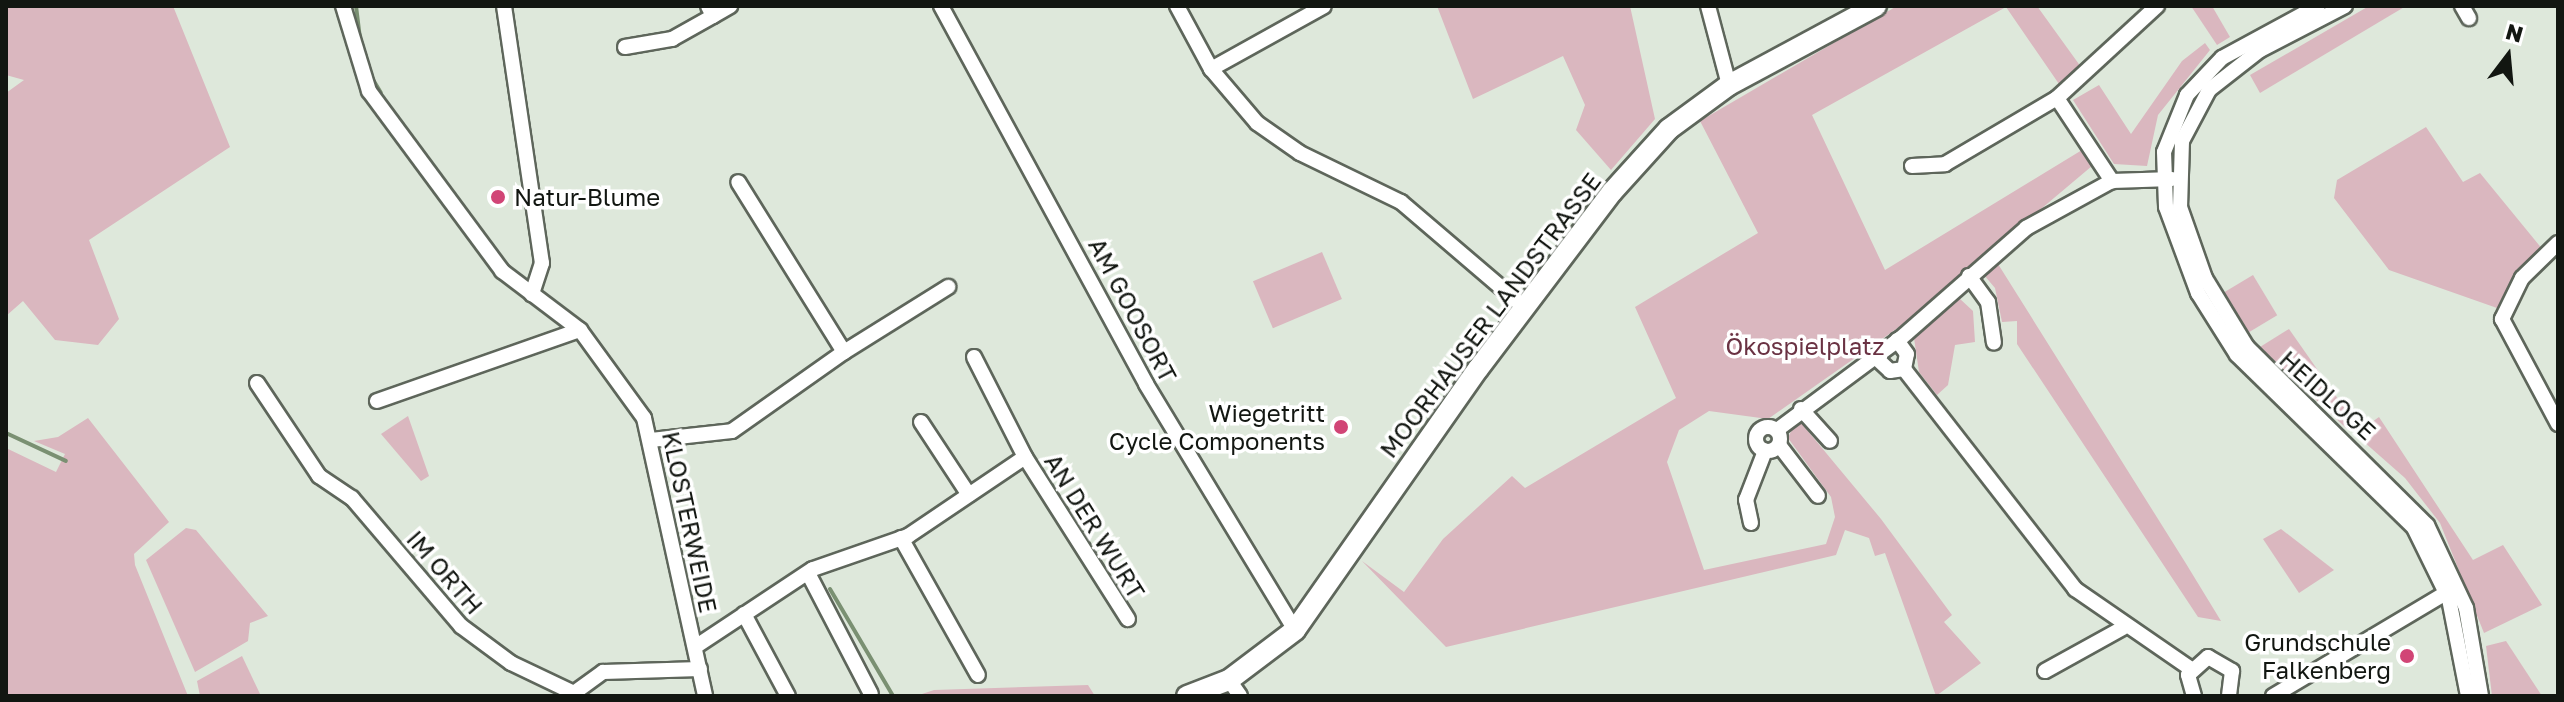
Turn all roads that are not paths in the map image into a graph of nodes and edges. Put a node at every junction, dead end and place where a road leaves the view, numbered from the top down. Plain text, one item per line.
1 (343, 6) edge
2 (504, 6) edge
3 (730, 6) edge
4 (941, 6) edge
5 (1177, 6) edge
6 (1324, 6) edge
7 (1708, 6) edge
8 (1876, 6) edge
9 (2157, 6) edge
10 (2318, 6) edge
11 (2345, 6) edge
12 (711, 11) edge
13 (625, 47) dead end
14 (1211, 69) junction
15 (1729, 85) junction
16 (2057, 98) junction
17 (1912, 166) dead end
18 (2169, 179) junction
19 (2112, 181) junction
20 (738, 182) dead end
21 (2558, 243) edge
22 (1969, 276) junction
23 (948, 287) dead end
24 (532, 294) junction
25 (1525, 308) junction
26 (580, 330) junction
27 (1897, 340) junction
28 (1994, 343) dead end
29 (844, 352) junction
30 (1874, 356) junction
31 (974, 357) dead end
32 (1904, 369) junction
33 (257, 383) dead end
34 (377, 401) dead end
35 (1801, 409) junction
36 (921, 422) dead end
37 (2558, 424) edge
38 (1778, 437) junction
39 (651, 440) junction
40 (1830, 441) dead end
41 (1765, 451) junction
42 (1025, 457) junction
43 (969, 495) junction
44 (1818, 496) dead end
45 (1751, 523) dead end
46 (901, 538) junction
47 (808, 573) junction
48 (2453, 589) junction
49 (744, 614) junction
50 (1128, 619) dead end
51 (2123, 628) junction
52 (1295, 630) junction
53 (695, 647) junction
54 (700, 669) junction
55 (2191, 669) junction
56 (2045, 671) dead end
57 (978, 675) dead end
58 (1235, 688) edge
59 (573, 694) edge
60 (871, 694) dead end
61 (2234, 695) edge
62 (705, 696) edge
63 (788, 696) edge
64 (1187, 696) edge
65 (2194, 696) edge
66 (2273, 696) edge
67 (2468, 696) edge
68 (2481, 696) edge

1 - 24 street, KLOSTERWEIDE
2 - 24 street
3 - 12 street
4 - 52 street, AM GOOSORT
5 - 14 street
6 - 14 street
7 - 15 street
8 - 15 street, MOORHAUSER LANDSTRASSE
9 - 16 street
10 - 18 street, HEIDLOGE
11 - 18 street, HEIDLOGE
12 - 13 street
14 - 25 street
15 - 25 street, MOORHAUSER LANDSTRASSE
16 - 17 street
16 - 19 street
18 - 19 street
18 - 48 street, HEIDLOGE
19 - 22 street
20 - 29 street
21 - 37 street
22 - 27 street
22 - 28 street
23 - 29 street
24 - 26 street, KLOSTERWEIDE
25 - 52 street, MOORHAUSER LANDSTRASSE
26 - 34 street
26 - 39 street, KLOSTERWEIDE
27 - 30 street
27 - 32 street
29 - 39 street
30 - 32 street
30 - 35 street
31 - 42 street, AN DER WURT
32 - 51 street
33 - 59 street, IM ORTH
35 - 38 street
35 - 40 street
36 - 43 street
38 - 41 street
38 - 41 street
38 - 44 street
39 - 53 street, KLOSTERWEIDE
41 - 45 street
42 - 43 street, AN DER WURT
42 - 50 street, AN DER WURT
43 - 46 street, AN DER WURT
46 - 47 street, AN DER WURT
46 - 57 street
47 - 49 street, AN DER WURT
47 - 60 street
48 - 66 street
48 - 67 street, HEIDLOGE
48 - 68 street, HEIDLOGE
49 - 53 street, AN DER WURT
49 - 63 street
51 - 55 street
51 - 56 street
52 - 58 street, MOORHAUSER LANDSTRASSE
53 - 54 street, KLOSTERWEIDE
54 - 59 street, IM ORTH
54 - 62 street, KLOSTERWEIDE
55 - 61 street
55 - 65 street
58 - 64 street, MOORHAUSER LANDSTRASSE

